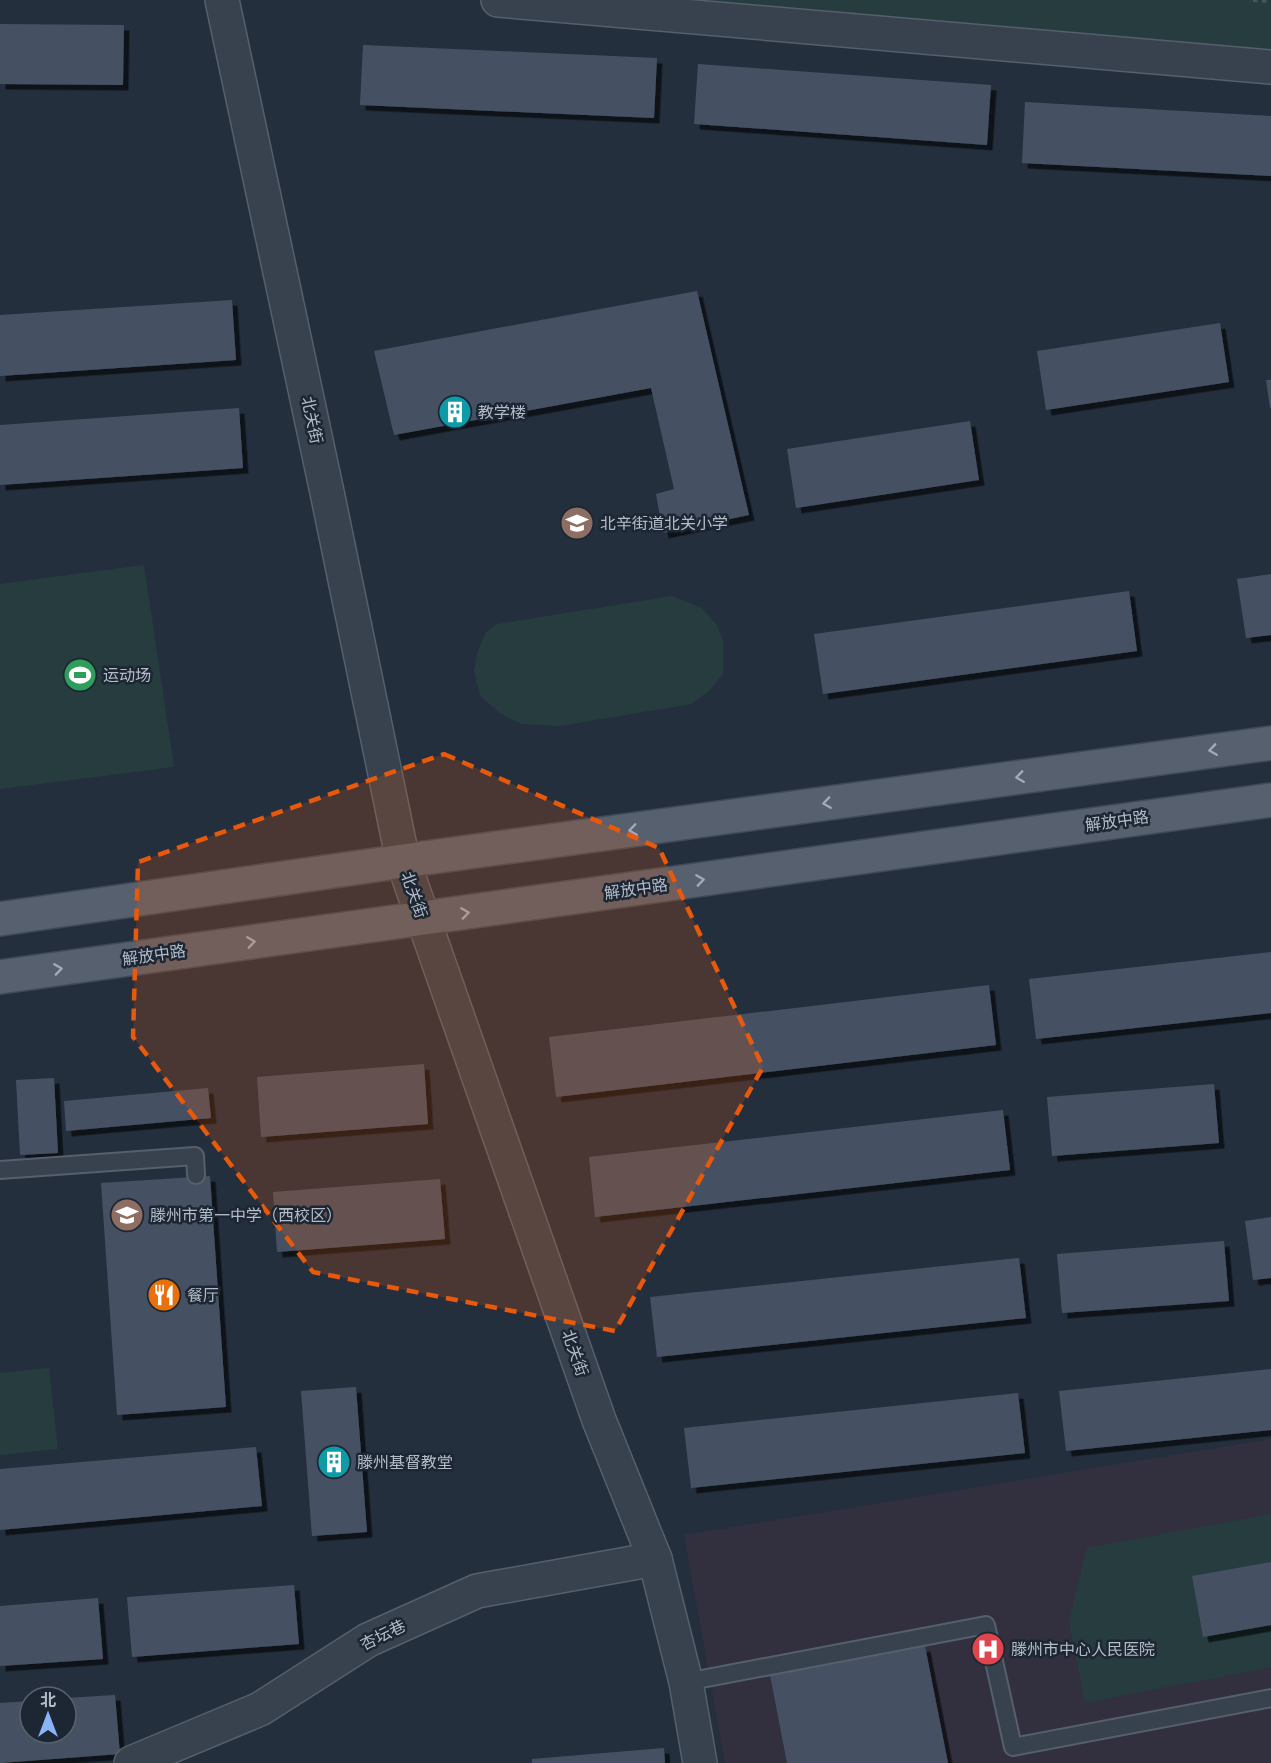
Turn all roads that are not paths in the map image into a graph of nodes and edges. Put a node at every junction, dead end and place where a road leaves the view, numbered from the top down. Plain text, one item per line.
1 (222, 0) edge
2 (498, 0) edge
3 (1271, 67) edge
4 (1271, 742) edge
5 (1271, 800) edge
6 (403, 861) junction
7 (0, 919) edge
8 (422, 919) junction
9 (0, 977) edge
10 (0, 1170) edge
11 (196, 1175) dead end
12 (655, 1559) junction
13 (686, 1682) junction
14 (1271, 1698) edge
15 (130, 1763) edge
16 (700, 1763) edge

1 - 6 street, 北关街
2 - 3 street
4 -> 6 main road
8 -> 5 main road, 解放中路
6 - 7 main road
6 - 8 street, 北关街
9 -> 8 main road, 解放中路
8 - 12 street, 北关街
10 - 11 lane
12 - 13 street, 北关街
12 - 15 street, 杏坛巷
13 - 14 lane
13 - 16 street, 北关街

